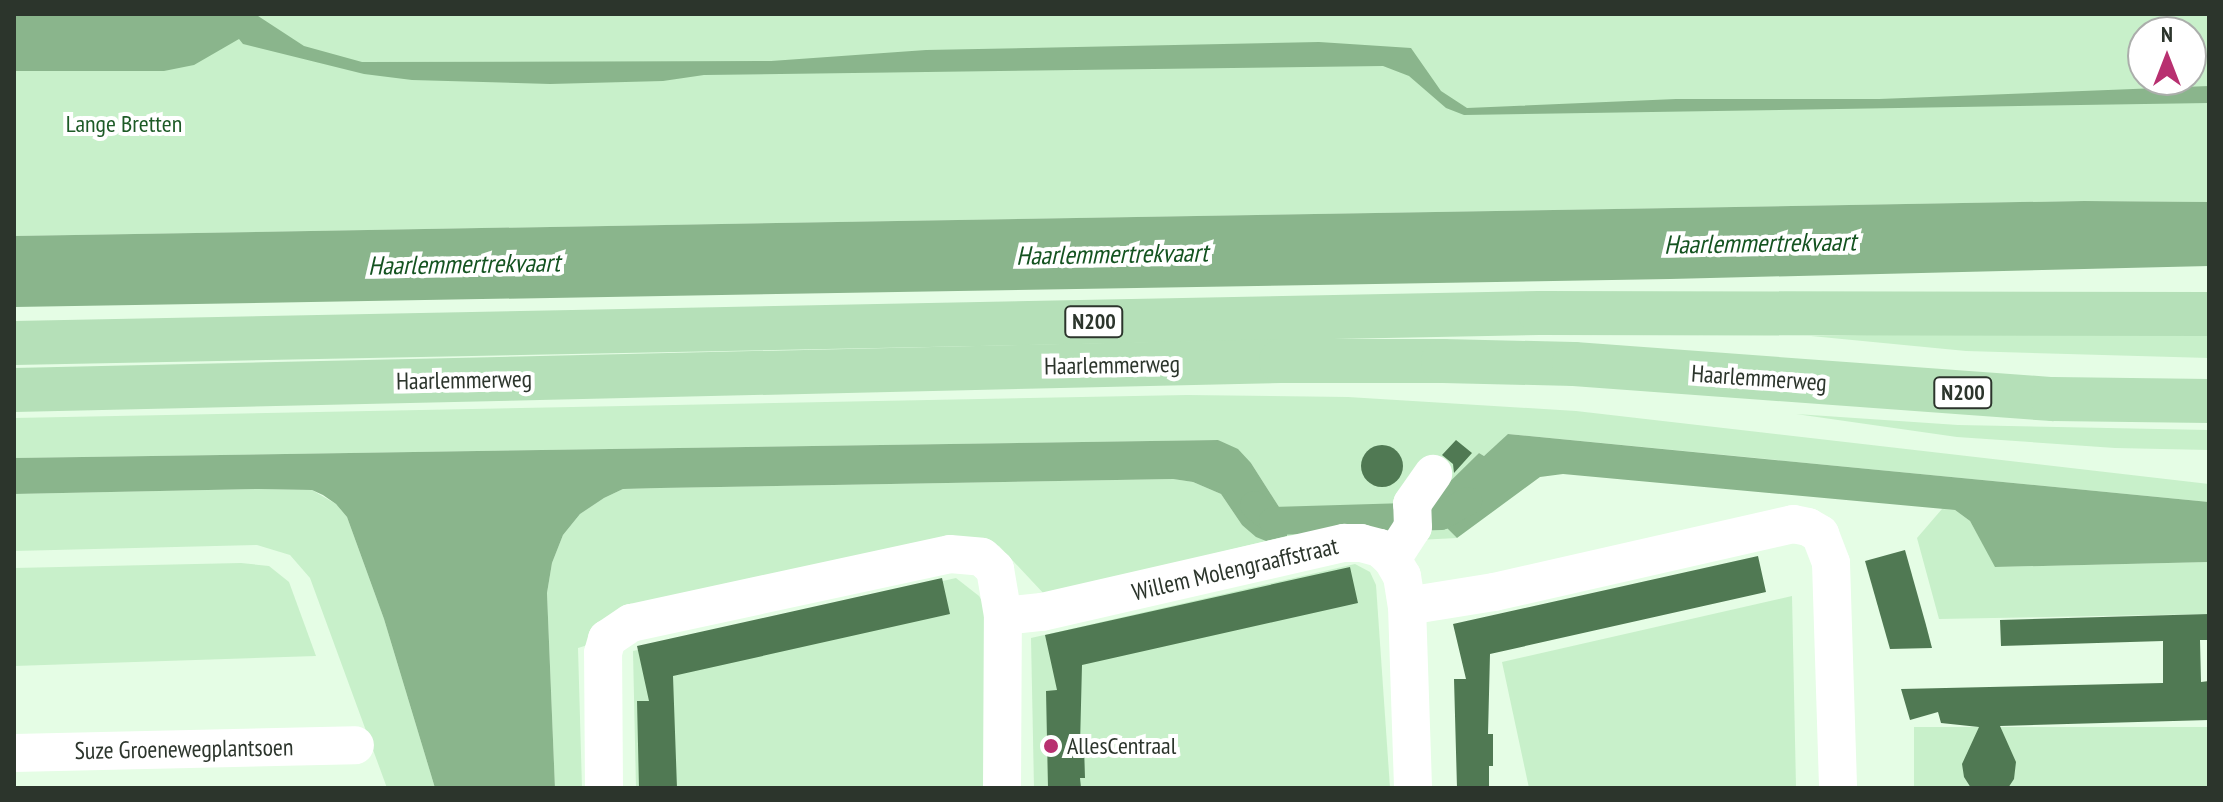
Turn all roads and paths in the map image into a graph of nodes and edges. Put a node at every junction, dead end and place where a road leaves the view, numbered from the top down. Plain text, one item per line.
1 (2209, 314) edge
2 (14, 343) edge
3 (14, 390) edge
4 (2209, 401) edge
5 (1419, 502) dead end
6 (1392, 559) junction
7 (1407, 606) junction
8 (1003, 616) junction
9 (355, 745) dead end
10 (14, 753) edge
11 (604, 788) edge
12 (1002, 788) edge
13 (1413, 788) edge
14 (1838, 788) edge

1 - 2 main road, Haarlemmerweg / N200
3 - 4 main road, Haarlemmerweg / N200
5 - 6 street
6 - 7 street
6 - 8 street, Willem Molengraaffstraat
7 - 13 street
7 - 14 street
8 - 11 street
8 - 12 street
9 - 10 street, Suze Groenewegplantsoen

